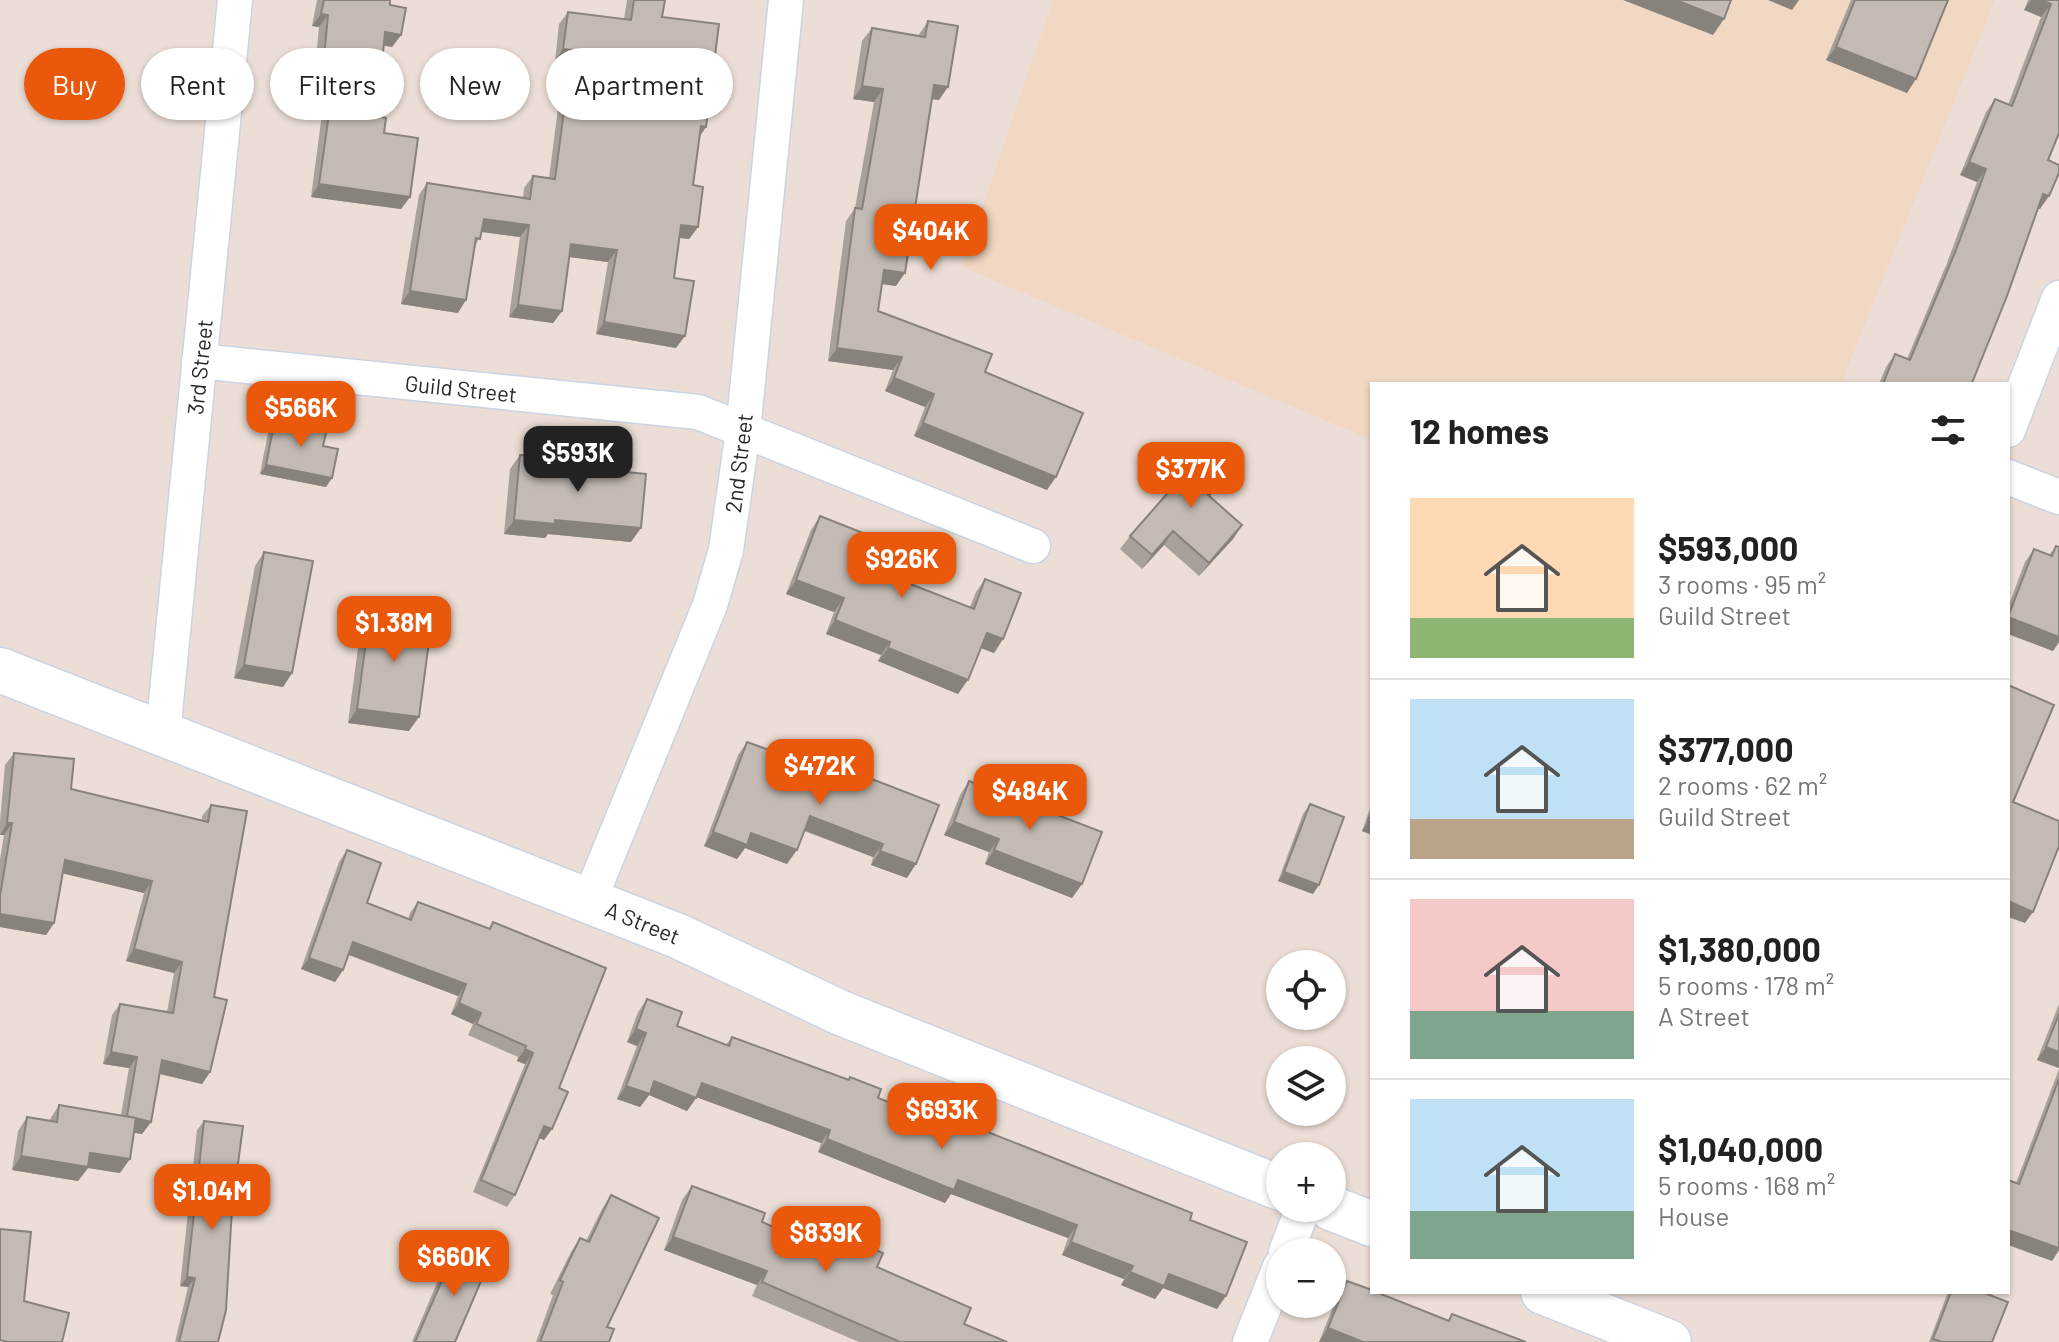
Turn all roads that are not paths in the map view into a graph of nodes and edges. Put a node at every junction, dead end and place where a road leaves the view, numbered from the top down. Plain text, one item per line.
1 (235, 0) edge
2 (786, 0) edge
3 (2059, 298) edge
4 (199, 361) junction
5 (2010, 425) edge
6 (743, 431) junction
7 (2010, 478) edge
8 (2059, 497) edge
9 (1033, 546) dead end
10 (0, 670) edge
11 (163, 733) junction
12 (589, 901) junction
13 (1266, 1182) edge
14 (1346, 1214) edge
15 (1370, 1223) edge
16 (1548, 1294) edge
17 (1266, 1302) edge
18 (1250, 1342) edge
19 (1669, 1342) edge

1 - 4 street, 3rd Street
2 - 6 street, 2nd Street
3 - 5 street
4 - 6 street, Guild Street
4 - 11 street, 3rd Street
6 - 9 street, Guild Street
6 - 12 street, 2nd Street
7 - 8 street
10 - 11 street, A Street
11 - 12 street, A Street
12 - 13 street, A Street
14 - 15 street
16 - 19 street
17 - 18 street

